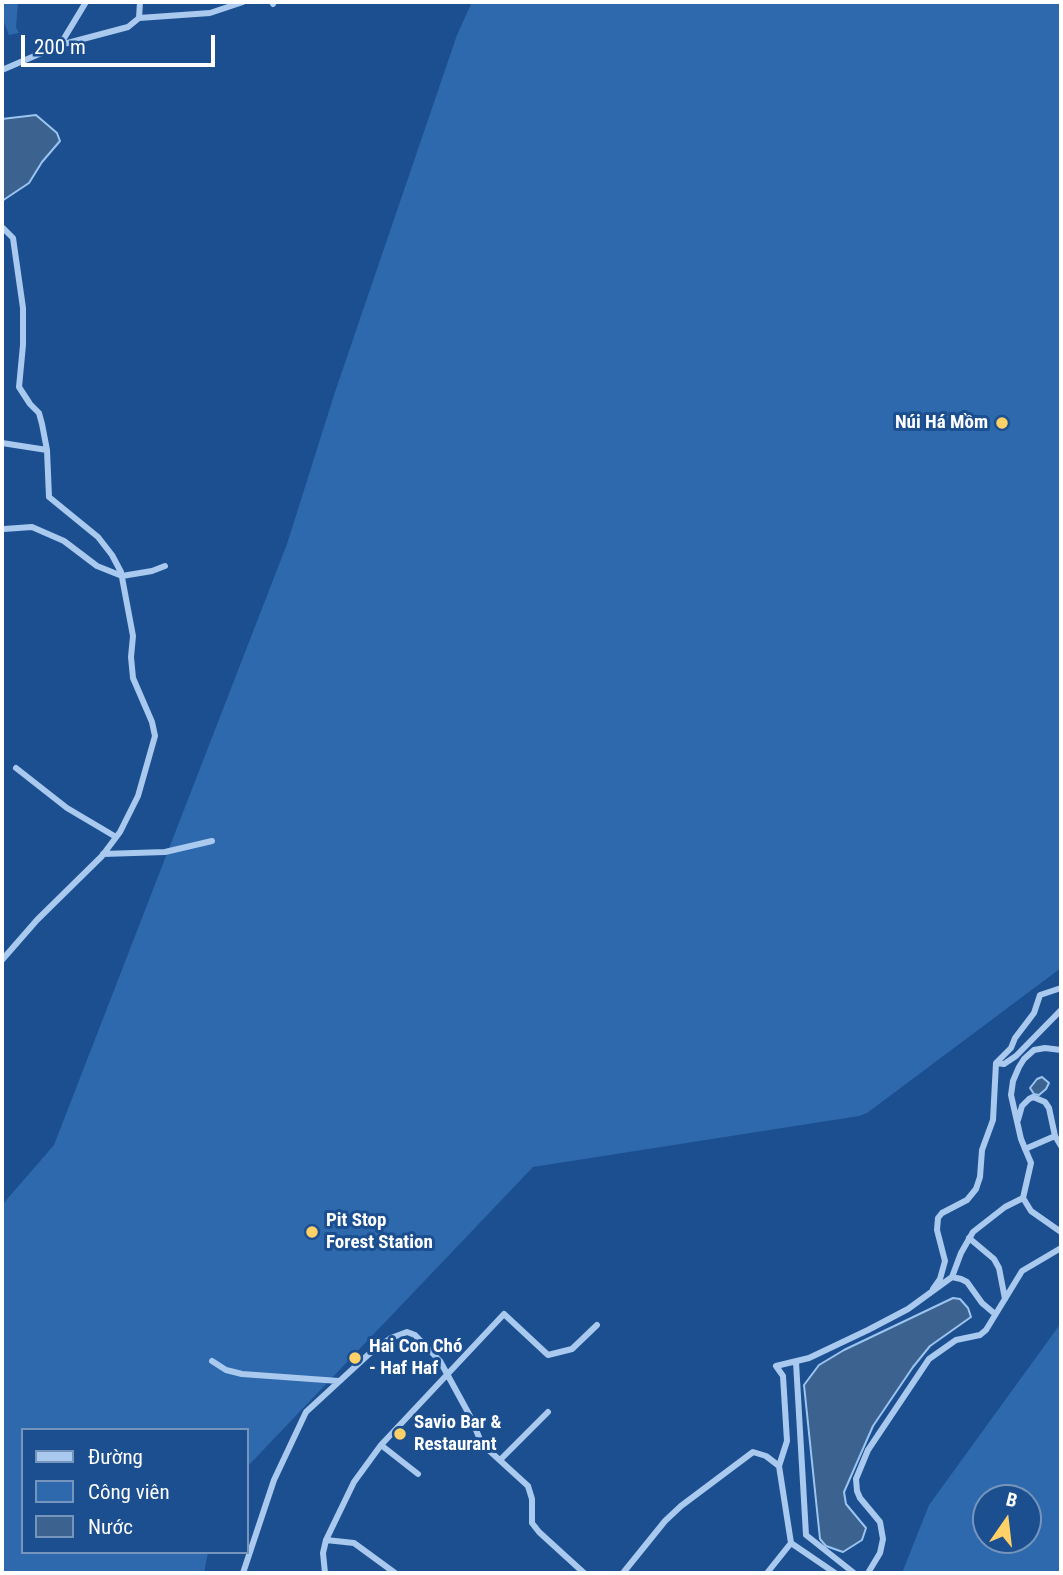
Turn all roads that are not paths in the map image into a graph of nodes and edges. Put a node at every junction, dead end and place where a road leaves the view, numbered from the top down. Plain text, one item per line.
1 (84, 2) edge
2 (140, 2) edge
3 (243, 2) edge
4 (139, 18) junction
5 (60, 45) junction
6 (2, 70) edge
7 (2, 227) edge
8 (2, 443) edge
9 (47, 450) junction
10 (4, 529) dead end
11 (165, 566) dead end
12 (122, 576) junction
13 (16, 768) dead end
14 (116, 837) junction
15 (212, 841) dead end
16 (103, 854) junction
17 (2, 960) edge
18 (1061, 988) edge
19 (1061, 1010) edge
20 (1061, 1050) edge
21 (996, 1063) junction
22 (1017, 1122) junction
23 (1055, 1136) junction
24 (1061, 1146) edge
25 (1025, 1149) junction
26 (1023, 1198) junction
27 (1061, 1232) edge
28 (969, 1238) junction
29 (1061, 1248) edge
30 (952, 1278) junction
31 (930, 1294) junction
32 (1004, 1300) junction
33 (995, 1314) junction
34 (597, 1325) dead end
35 (212, 1361) dead end
36 (796, 1362) junction
37 (449, 1374) junction
38 (339, 1381) junction
39 (548, 1412) dead end
40 (381, 1445) junction
41 (500, 1460) junction
42 (779, 1466) junction
43 (418, 1474) dead end
44 (326, 1540) junction
45 (791, 1543) junction
46 (243, 1573) edge
47 (325, 1573) edge
48 (395, 1573) edge
49 (584, 1573) edge
50 (623, 1573) edge
51 (767, 1573) edge
52 (835, 1573) edge
53 (854, 1573) edge
54 (868, 1573) edge

1 - 5 street
2 - 4 street
3 - 4 street
4 - 5 street
5 - 6 street
7 - 9 street
8 - 9 street
9 - 12 street
10 - 12 street
11 - 12 street
12 - 14 street
13 - 14 street
14 - 16 street
15 - 16 street
16 - 17 street
18 - 21 street
19 - 21 street
20 - 22 street
21 - 31 street
22 - 23 street
22 - 25 street
23 - 24 street
23 - 25 street
25 - 26 street
26 - 27 street
26 - 28 street
28 - 30 street
28 - 32 street
29 - 32 street
30 - 31 street
30 - 33 street
31 - 36 street
32 - 33 street
33 - 54 street
34 - 37 street
35 - 38 street
36 - 42 street
36 - 53 street
37 - 38 street
37 - 40 street
37 - 41 street
38 - 46 street
39 - 41 street
40 - 43 street
40 - 44 street
41 - 49 street
42 - 45 street
42 - 50 street
44 - 47 street
44 - 48 street
45 - 51 street
45 - 52 street

